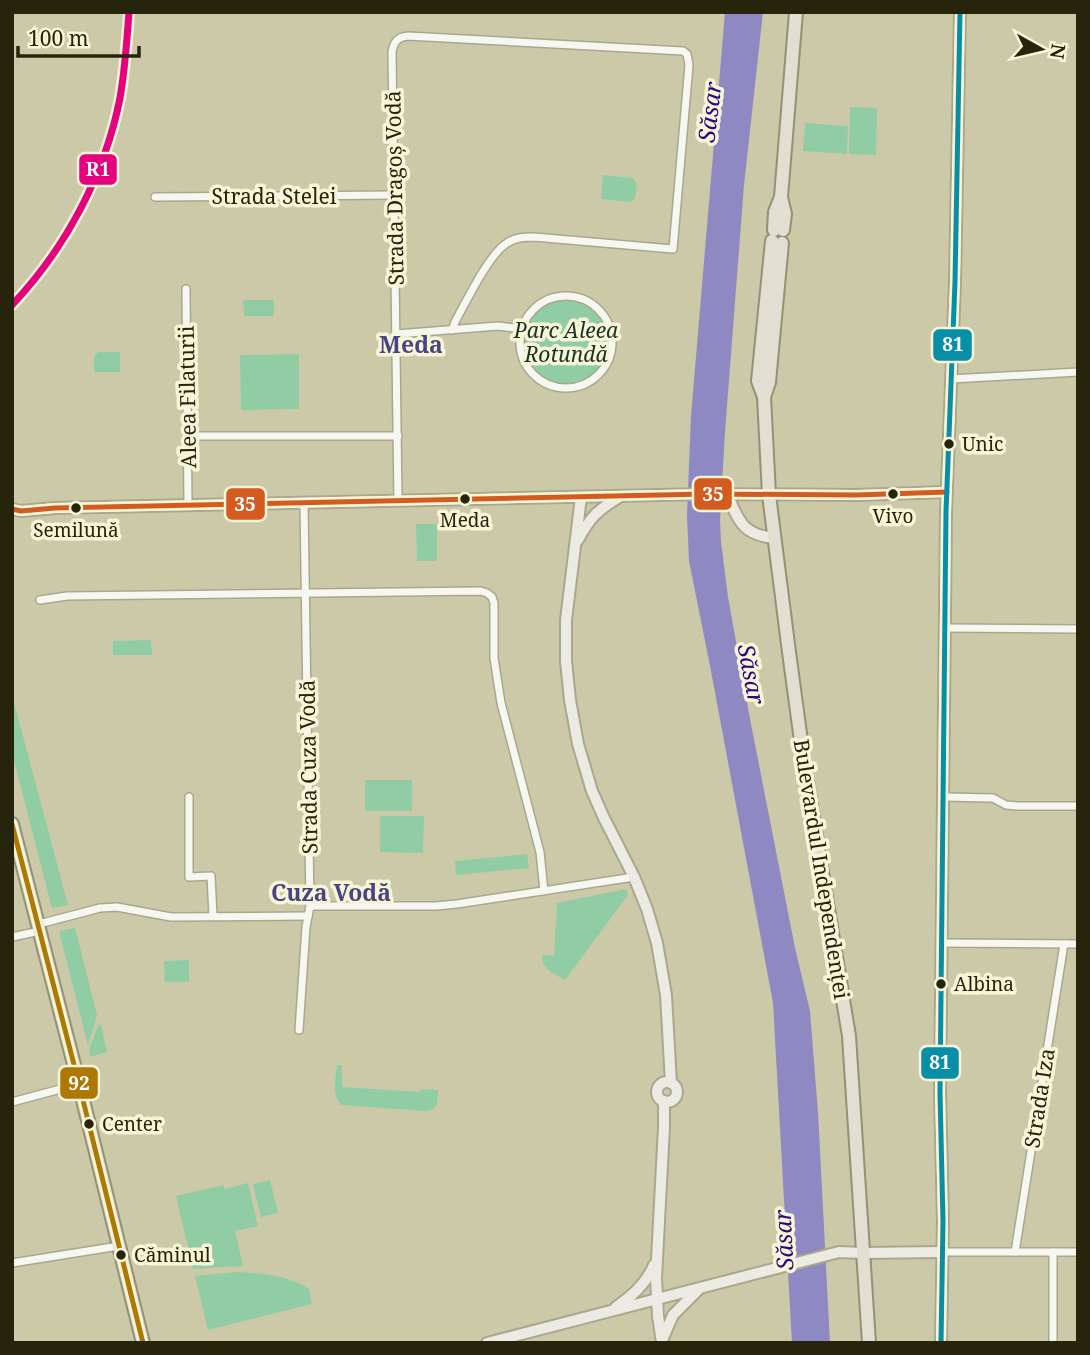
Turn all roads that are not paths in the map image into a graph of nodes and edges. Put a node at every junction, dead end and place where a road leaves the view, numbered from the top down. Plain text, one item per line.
1 (796, 12) edge
2 (960, 12) edge
3 (394, 195) junction
4 (155, 197) dead end
5 (186, 289) dead end
6 (522, 329) junction
7 (452, 330) junction
8 (396, 334) junction
9 (1078, 372) edge
10 (951, 379) junction
11 (188, 436) junction
12 (398, 436) junction
13 (947, 492) junction
14 (727, 494) junction
15 (769, 495) junction
16 (581, 497) junction
17 (618, 497) junction
18 (398, 501) junction
19 (304, 503) junction
20 (188, 505) junction
21 (12, 509) edge
22 (33, 509) junction
23 (12, 517) edge
24 (775, 538) junction
25 (575, 545) junction
26 (305, 593) junction
27 (40, 600) dead end
28 (945, 628) junction
29 (1078, 629) edge
30 (189, 797) dead end
31 (943, 797) junction
32 (1078, 806) edge
33 (12, 824) edge
34 (634, 877) junction
35 (544, 891) junction
36 (310, 906) junction
37 (212, 916) junction
38 (308, 916) junction
39 (40, 927) junction
40 (12, 937) edge
41 (942, 943) junction
42 (1064, 944) junction
43 (1078, 944) edge
44 (299, 1030) dead end
45 (79, 1084) junction
46 (12, 1102) edge
47 (119, 1246) junction
48 (942, 1252) junction
49 (1014, 1252) junction
50 (1053, 1252) junction
51 (1078, 1252) edge
52 (862, 1253) junction
53 (656, 1259) junction
54 (12, 1263) edge
55 (698, 1289) junction
56 (657, 1300) junction
57 (612, 1310) junction
58 (662, 1342) edge
59 (143, 1343) edge
60 (487, 1343) edge
61 (869, 1343) edge
62 (941, 1343) edge
63 (1053, 1343) edge

1 - 15 main road, Bulevardul Independenței
2 - 10 street
3 - 4 street, Strada Stelei
3 - 7 street, Strada Dragoș Vodă
3 - 8 street, Strada Dragoș Vodă
5 - 11 street, Aleea Filaturii
6 - 6 street
6 - 7 street
7 - 8 street
8 - 12 street, Strada Dragoș Vodă
9 - 10 street
10 - 13 street
11 - 12 street
11 - 20 street, Aleea Filaturii
12 - 18 street, Strada Dragoș Vodă
13 - 15 street
13 - 28 street
14 - 15 street
14 - 17 street
14 - 24 street
15 - 24 main road, Bulevardul Independenței
16 - 17 street
16 - 18 street
16 - 25 street
17 - 25 street
18 - 19 street
19 - 20 street
19 - 26 street, Strada Cuza Vodă
20 - 22 street
21 - 22 street
22 - 23 street
24 - 52 main road, Bulevardul Independenței
25 - 34 street
26 - 27 street
26 - 35 street
26 - 36 street, Strada Cuza Vodă
28 - 29 street
28 - 31 street
30 - 37 street
31 - 32 street
31 - 41 street
33 - 39 main road
34 - 35 street
34 - 53 street
35 - 36 street
36 - 38 street, Strada Cuza Vodă
37 - 38 street
37 - 39 street
38 - 44 street, Strada Cuza Vodă
39 - 40 street
39 - 45 main road
41 - 42 street
41 - 48 street
42 - 43 street
42 - 49 street, Strada Iza
45 - 46 street
45 - 47 main road
47 - 54 street
47 - 59 main road
48 - 49 street
48 - 52 street
48 - 62 street
49 - 50 street
50 - 51 street
50 - 63 street
52 - 55 street
52 - 61 main road, Bulevardul Independenței
53 - 56 street
53 - 57 street
55 - 56 street
55 - 58 street
56 - 57 street
56 - 58 street
57 - 60 street

